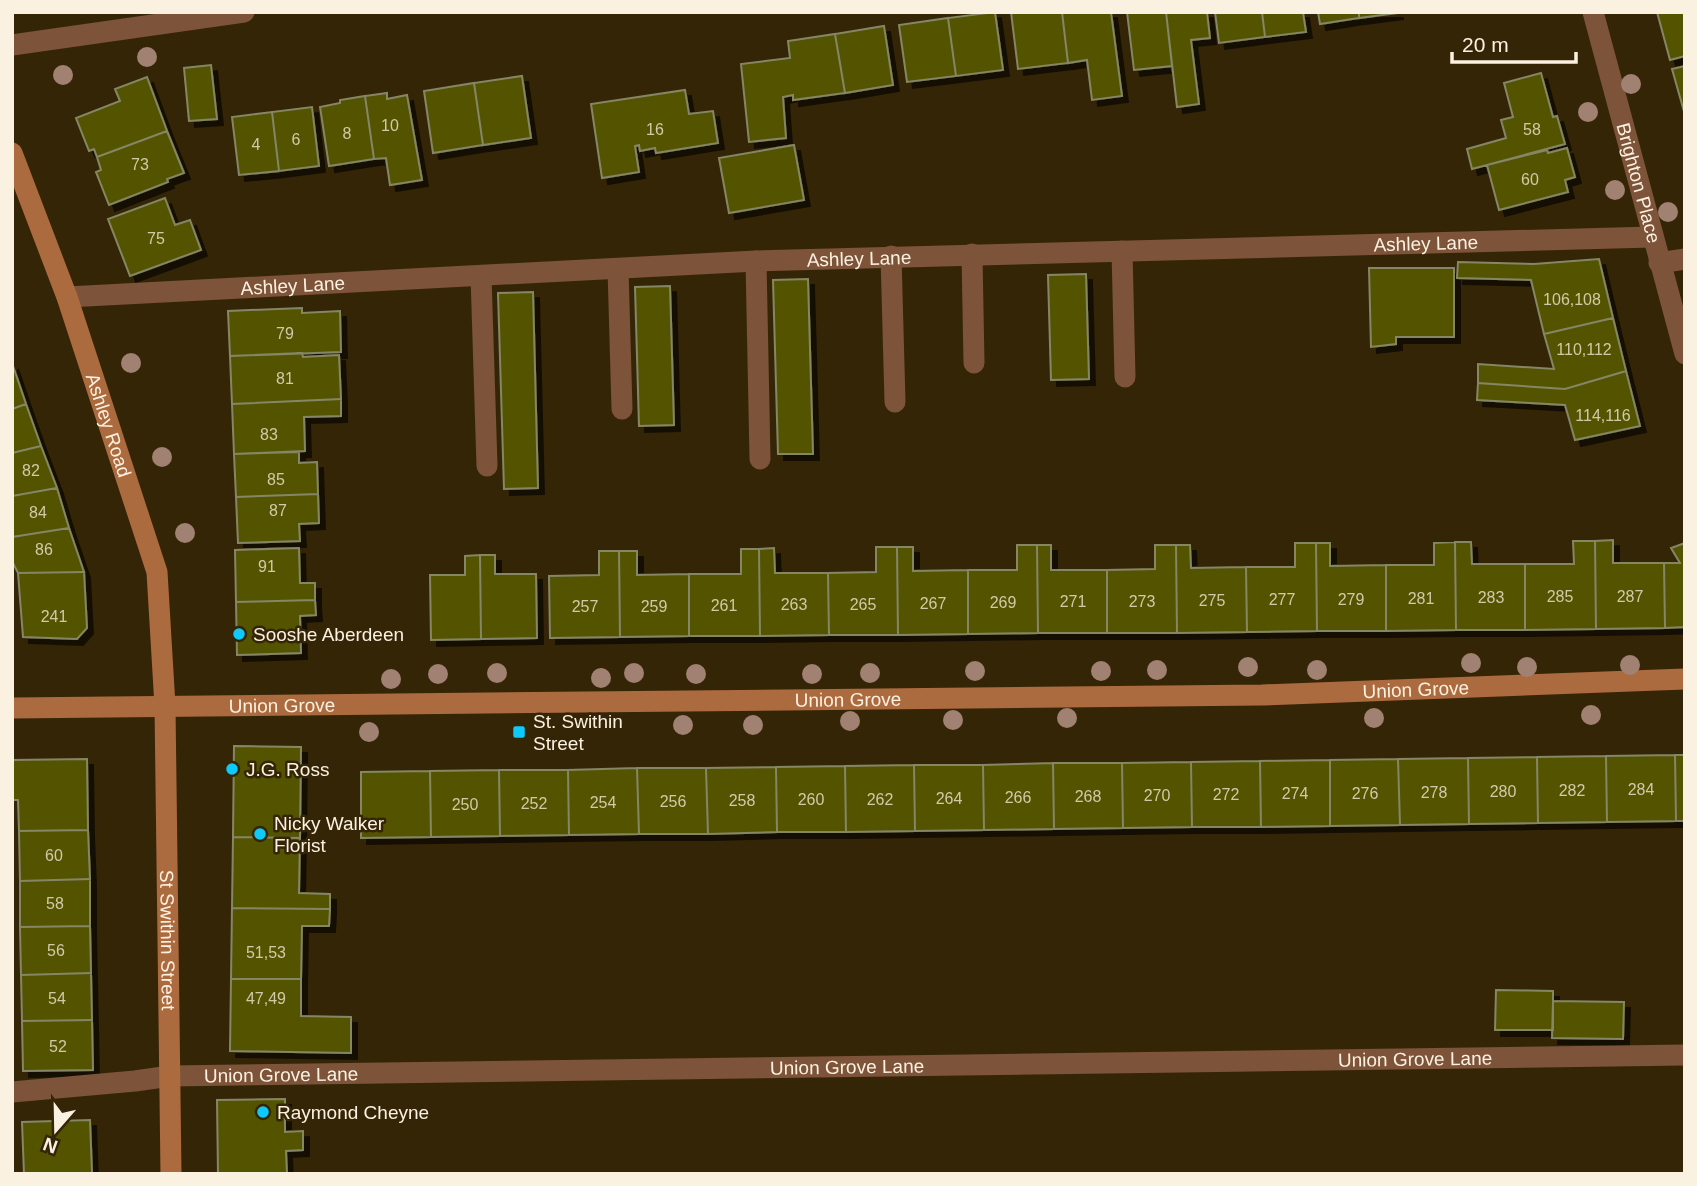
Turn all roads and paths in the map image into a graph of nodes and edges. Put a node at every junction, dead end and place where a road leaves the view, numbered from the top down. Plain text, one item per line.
1 (244, 12) edge
2 (1593, 12) edge
3 (12, 45) edge
4 (12, 153) edge
5 (1652, 237) junction
6 (1122, 251) junction
7 (972, 254) junction
8 (891, 256) junction
9 (1685, 259) edge
10 (756, 261) junction
11 (1659, 263) junction
12 (618, 268) junction
13 (481, 276) junction
14 (67, 298) junction
15 (1685, 354) edge
16 (974, 363) dead end
17 (1125, 377) dead end
18 (895, 402) dead end
19 (622, 409) dead end
20 (760, 459) dead end
21 (487, 466) dead end
22 (1685, 679) edge
23 (164, 706) junction
24 (12, 708) edge
25 (1685, 1055) edge
26 (170, 1076) junction
27 (12, 1092) edge
28 (172, 1174) edge

1 - 3 street
2 - 5 street, Brighton Place
4 - 14 street, Ashley Road
5 - 6 street, Ashley Lane
5 - 11 street, Brighton Place
6 - 7 street, Ashley Lane
6 - 17 street
7 - 8 street, Ashley Lane
7 - 16 street
8 - 10 street, Ashley Lane
8 - 18 street
9 - 11 street
10 - 12 street, Ashley Lane
10 - 20 street
11 - 15 street, Brighton Place
12 - 13 street, Ashley Lane
12 - 19 street
13 - 14 street, Ashley Lane
13 - 21 street
14 - 23 street, Ashley Road
22 - 23 street, Union Grove
23 - 24 street, Union Grove
23 - 26 street, St Swithin Street
25 - 26 street, Union Grove Lane
26 - 27 street, Union Grove Lane
26 - 28 street, St Swithin Street

